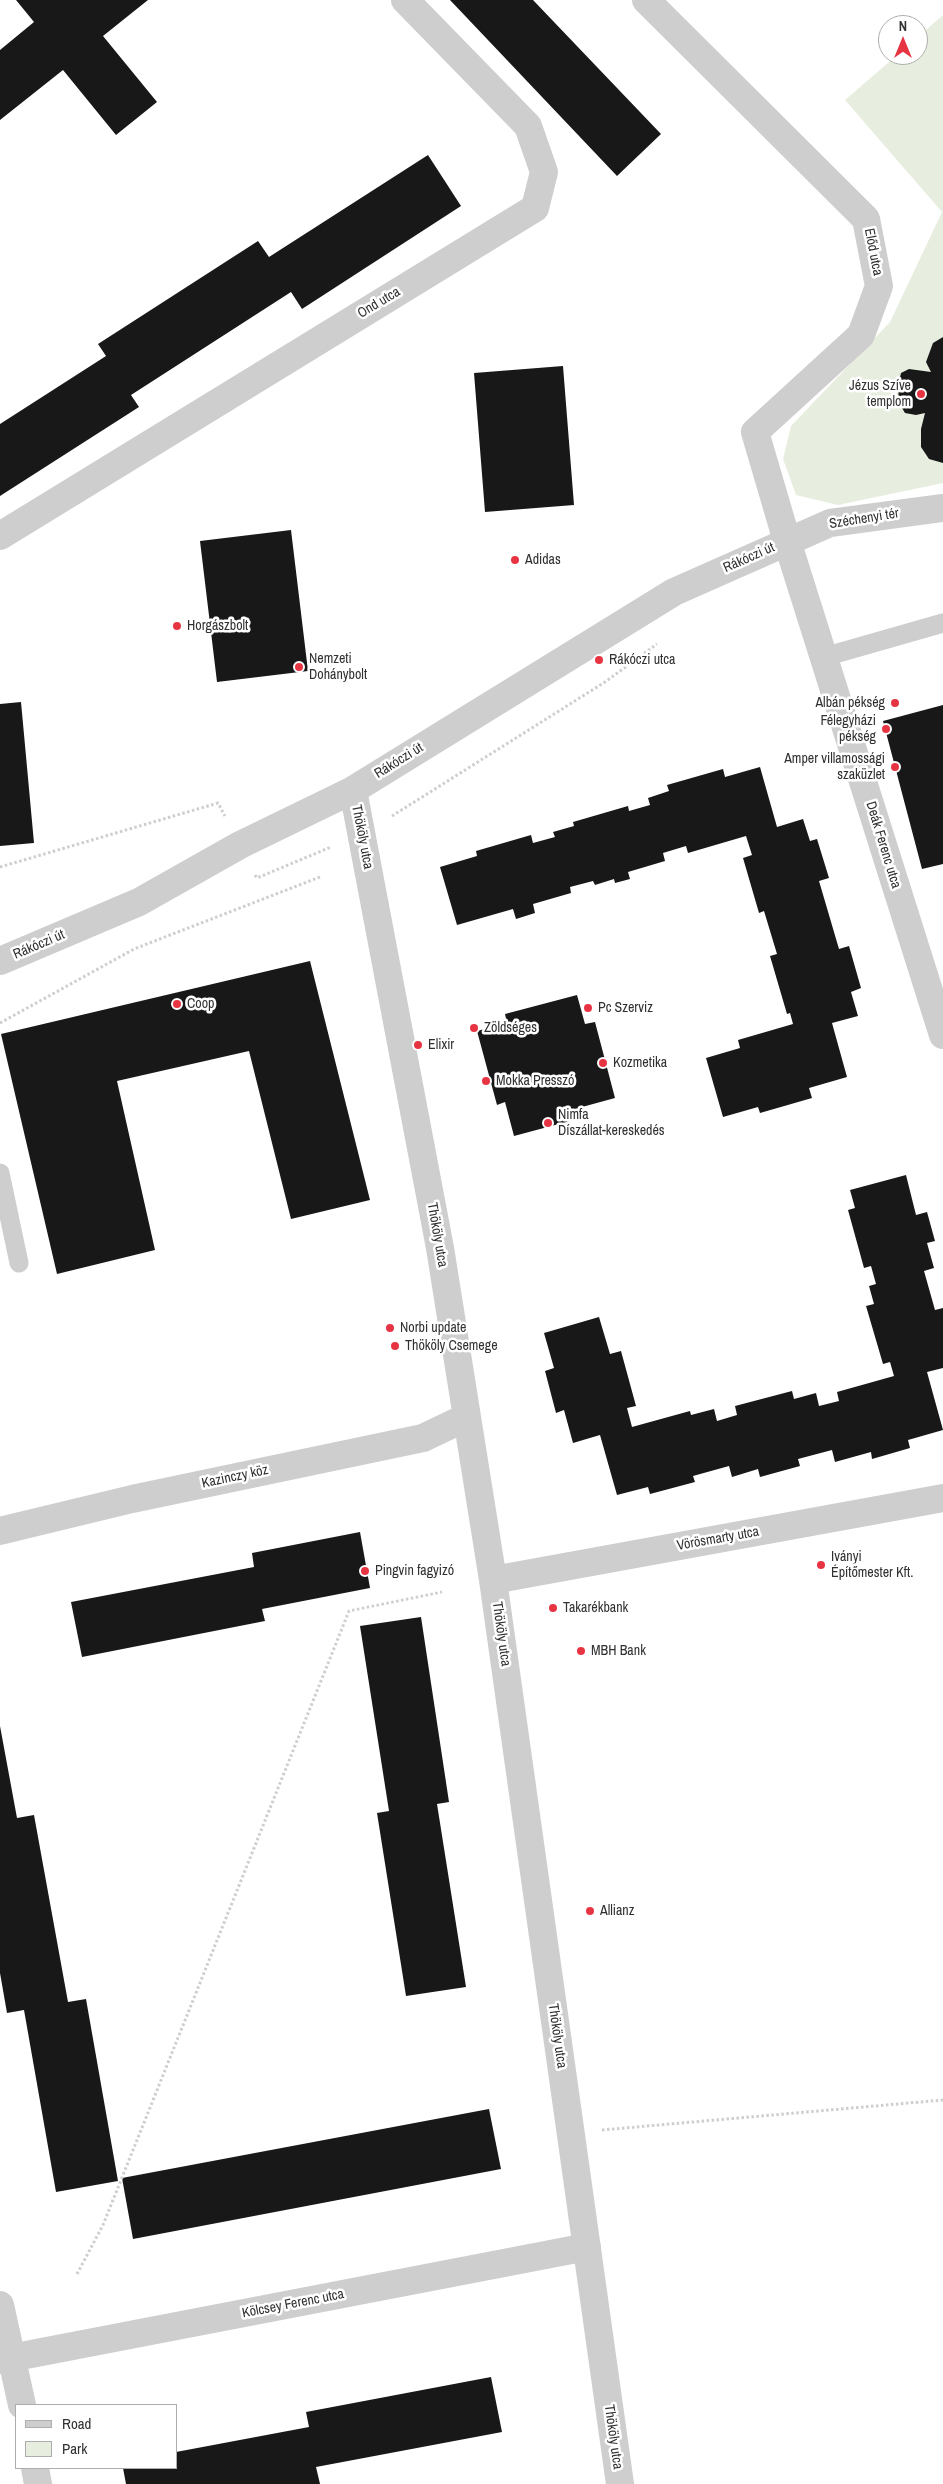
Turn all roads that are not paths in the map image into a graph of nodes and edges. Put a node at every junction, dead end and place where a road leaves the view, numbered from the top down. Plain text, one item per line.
1 (405, 0) edge
2 (646, 0) edge
3 (943, 508) edge
4 (0, 536) edge
5 (788, 541) junction
6 (943, 623) edge
7 (824, 657) junction
8 (353, 790) junction
9 (0, 961) edge
10 (934, 977) edge
11 (943, 1035) edge
12 (0, 1173) edge
13 (19, 1263) dead end
14 (467, 1417) junction
15 (943, 1498) edge
16 (0, 1531) edge
17 (494, 1580) junction
18 (587, 2247) junction
19 (0, 2305) edge
20 (6, 2359) edge
21 (22, 2404) edge
22 (34, 2469) edge
23 (38, 2484) edge
24 (620, 2484) edge

1 - 4 street, Ond utca
2 - 5 street, Előd utca
3 - 5 street, Széchenyi tér
5 - 7 street, Deák Ferenc utca
5 - 8 street, Rákóczi út
6 - 7 lane
7 - 10 street, Deák Ferenc utca
8 - 9 street, Rákóczi út
8 - 14 street, Thököly utca
10 - 11 street, Deák Ferenc utca
12 - 13 lane
14 - 16 street, Kazinczy köz
14 - 17 street, Thököly utca
15 - 17 street, Vörösmarty utca
17 - 18 street, Thököly utca
18 - 20 street, Kölcsey Ferenc utca
18 - 24 street, Thököly utca
19 - 20 street
20 - 21 street
22 - 23 street

